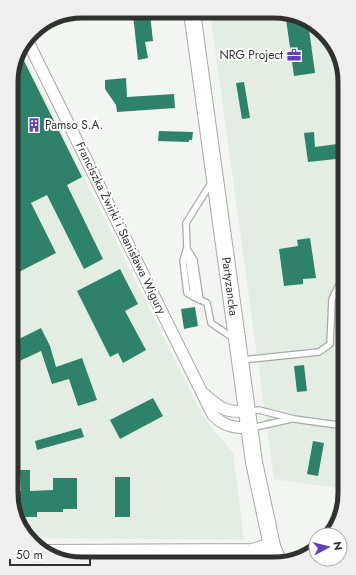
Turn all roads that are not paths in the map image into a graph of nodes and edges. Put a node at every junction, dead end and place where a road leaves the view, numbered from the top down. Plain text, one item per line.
1 (193, 18) edge
2 (30, 46) edge
3 (215, 177) junction
4 (338, 287) edge
5 (237, 341) junction
6 (239, 360) junction
7 (203, 393) junction
8 (246, 411) junction
9 (294, 419) junction
10 (338, 425) edge
11 (249, 428) junction
12 (275, 552) edge
13 (61, 553) edge

1 - 3 main road, Partyzancka
2 - 7 street, Franciszka Żwirki i Stanisława Wigury
3 - 5 main road, Partyzancka
3 - 5 lane
4 - 6 lane
5 - 6 main road, Partyzancka
6 - 8 main road, Partyzancka
7 - 8 street, Franciszka Żwirki i Stanisława Wigury
7 - 11 street, Franciszka Żwirki i Stanisława Wigury
8 - 9 lane
8 - 11 main road, Partyzancka
9 - 10 lane
9 - 11 lane
11 - 12 main road, Partyzancka
12 - 13 main road

